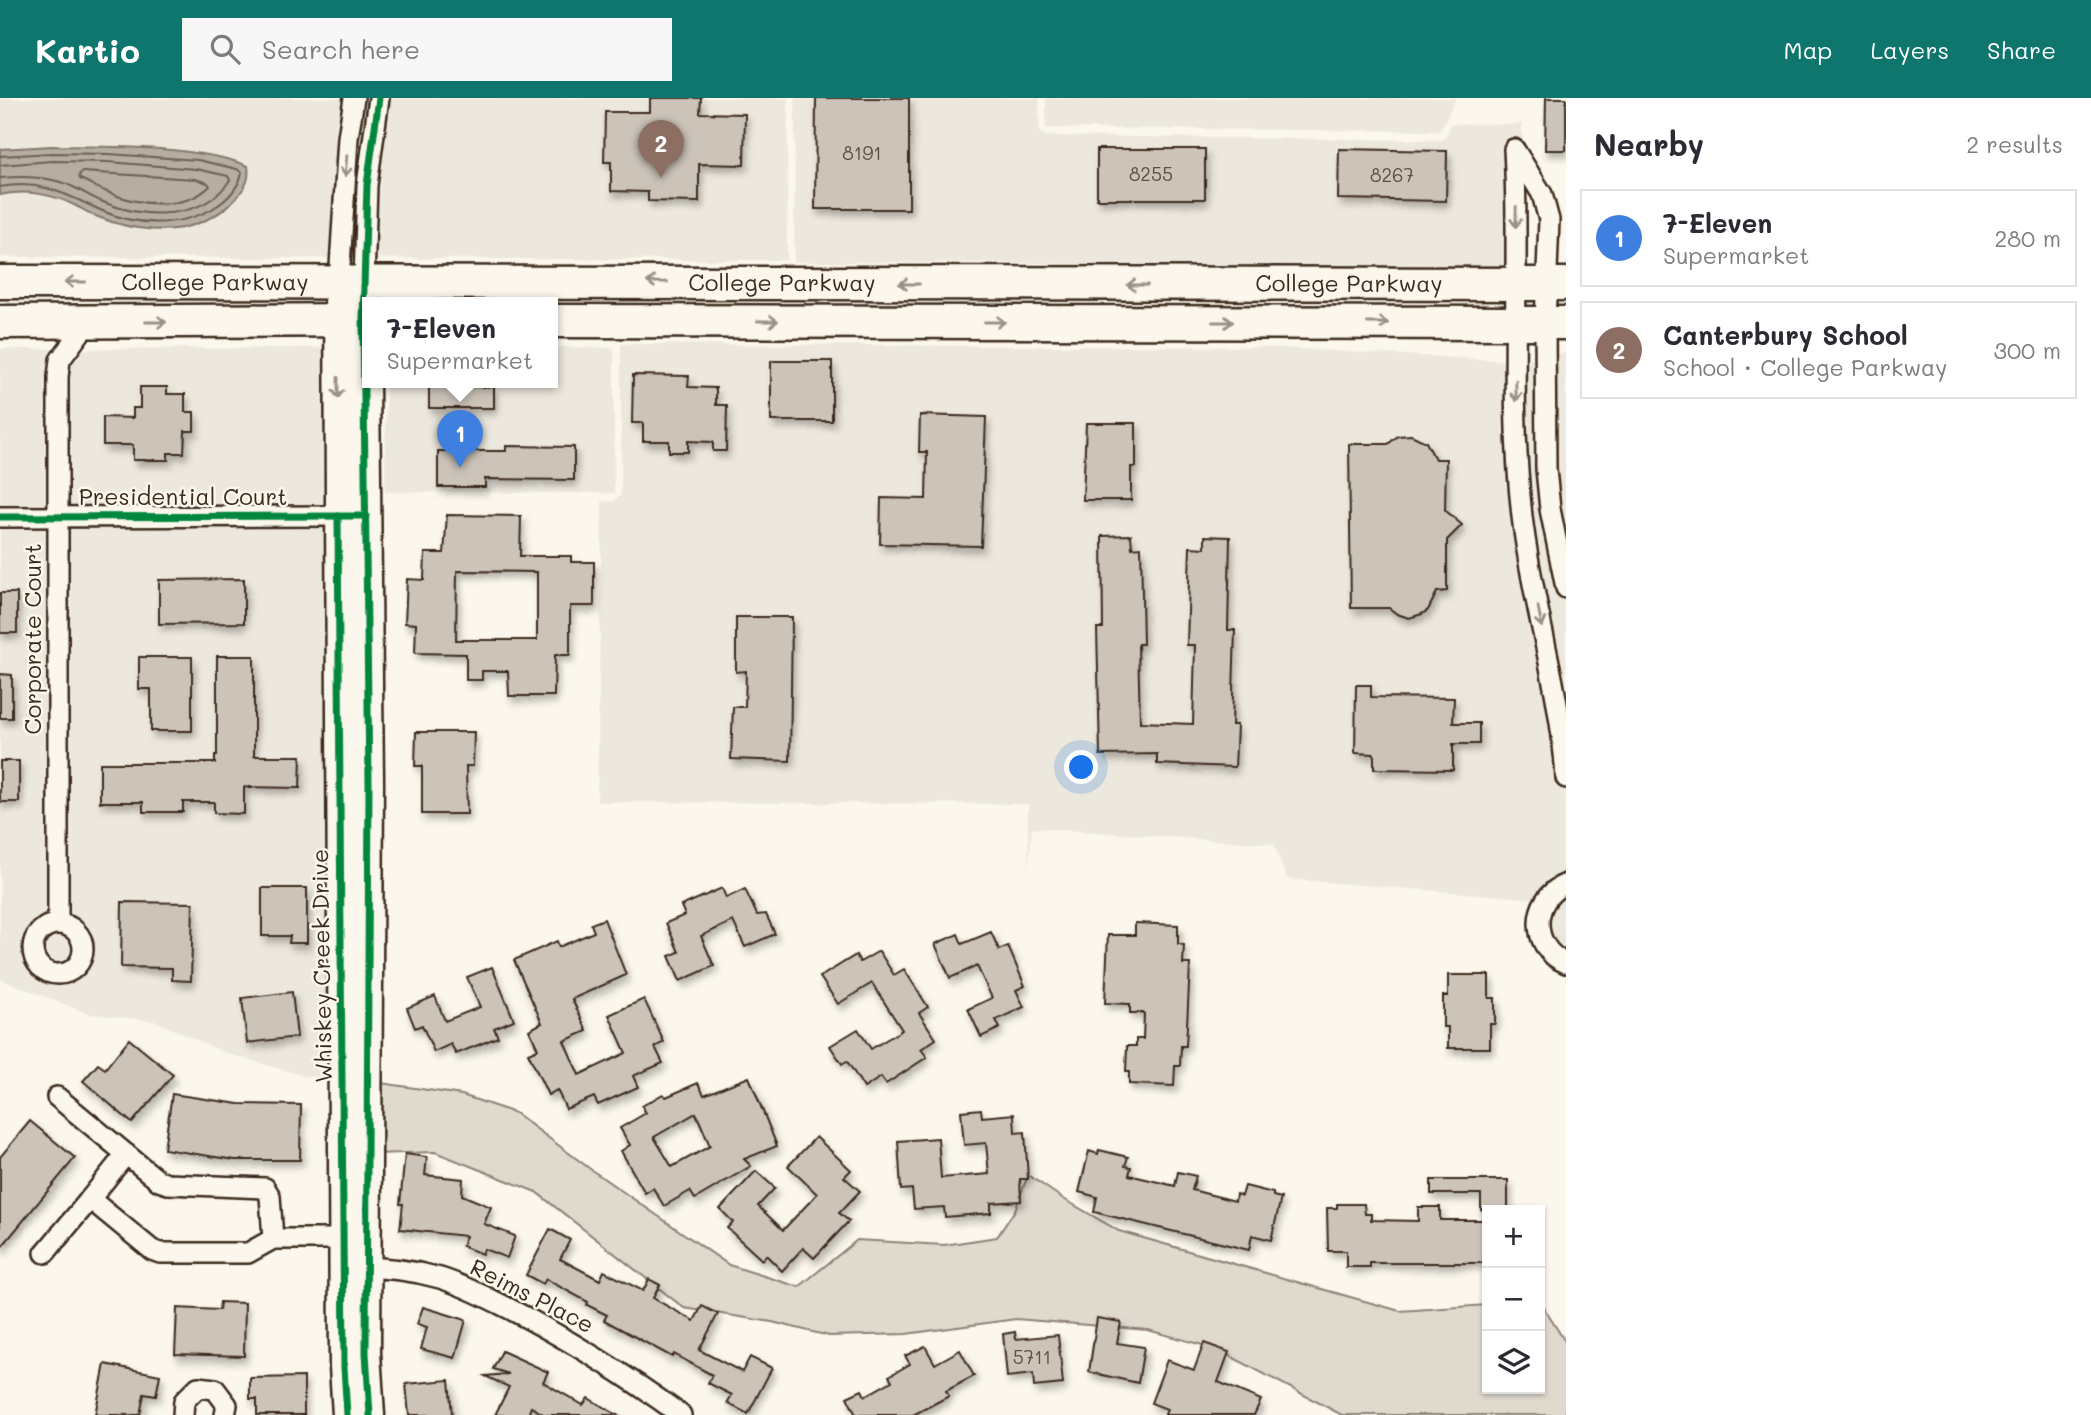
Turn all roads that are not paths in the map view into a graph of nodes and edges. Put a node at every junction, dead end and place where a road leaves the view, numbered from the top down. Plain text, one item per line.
1 (354, 98) edge
2 (379, 98) edge
3 (0, 282) edge
4 (352, 282) junction
5 (751, 283) junction
6 (1557, 284) edge
7 (1516, 286) junction
8 (356, 320) edge
9 (0, 321) edge
10 (558, 321) edge
11 (608, 321) junction
12 (88, 322) junction
13 (1542, 323) edge
14 (338, 516) junction
15 (366, 516) junction
16 (0, 517) edge
17 (58, 517) junction
18 (1561, 533) edge
19 (1566, 588) edge
20 (1566, 778) edge
21 (1565, 880) edge
22 (58, 924) dead end
23 (1566, 963) edge
24 (57, 1097) dead end
25 (126, 1154) junction
26 (90, 1199) junction
27 (273, 1240) junction
28 (45, 1253) dead end
29 (351, 1258) junction
30 (183, 1415) edge
31 (225, 1415) edge
32 (347, 1415) edge
33 (370, 1415) edge
34 (681, 1415) edge

1 -> 4 street
2 - 4 street
4 -> 3 main road, College Parkway
5 -> 4 main road, College Parkway
4 - 8 street, Whiskey Creek Drive
7 -> 5 main road, College Parkway
5 - 11 main road
6 - 7 main road, College Parkway
6 -> 7 street
6 - 13 street
7 - 13 street
12 -> 8 main road, College Parkway
8 -> 14 street, Whiskey Creek Drive
8 - 15 street, Whiskey Creek Drive
9 - 12 main road, College Parkway
10 - 11 main road, College Parkway
11 -> 13 main road, College Parkway
12 - 17 street, Corporate Court
13 - 18 street
13 -> 20 street
14 - 15 street, Presidential Court
14 - 17 street, Presidential Court
14 - 29 street, Whiskey Creek Drive
15 - 29 street, Whiskey Creek Drive
16 - 17 street, Presidential Court
17 - 22 street, Corporate Court
18 - 19 street
21 - 23 street
24 - 25 street
25 - 26 street
25 - 27 street
26 - 27 street
26 - 28 street
27 - 29 street, Reims Place
29 - 32 street, Whiskey Creek Drive
29 - 33 street, Whiskey Creek Drive
29 - 34 street, Reims Place
30 - 31 street

